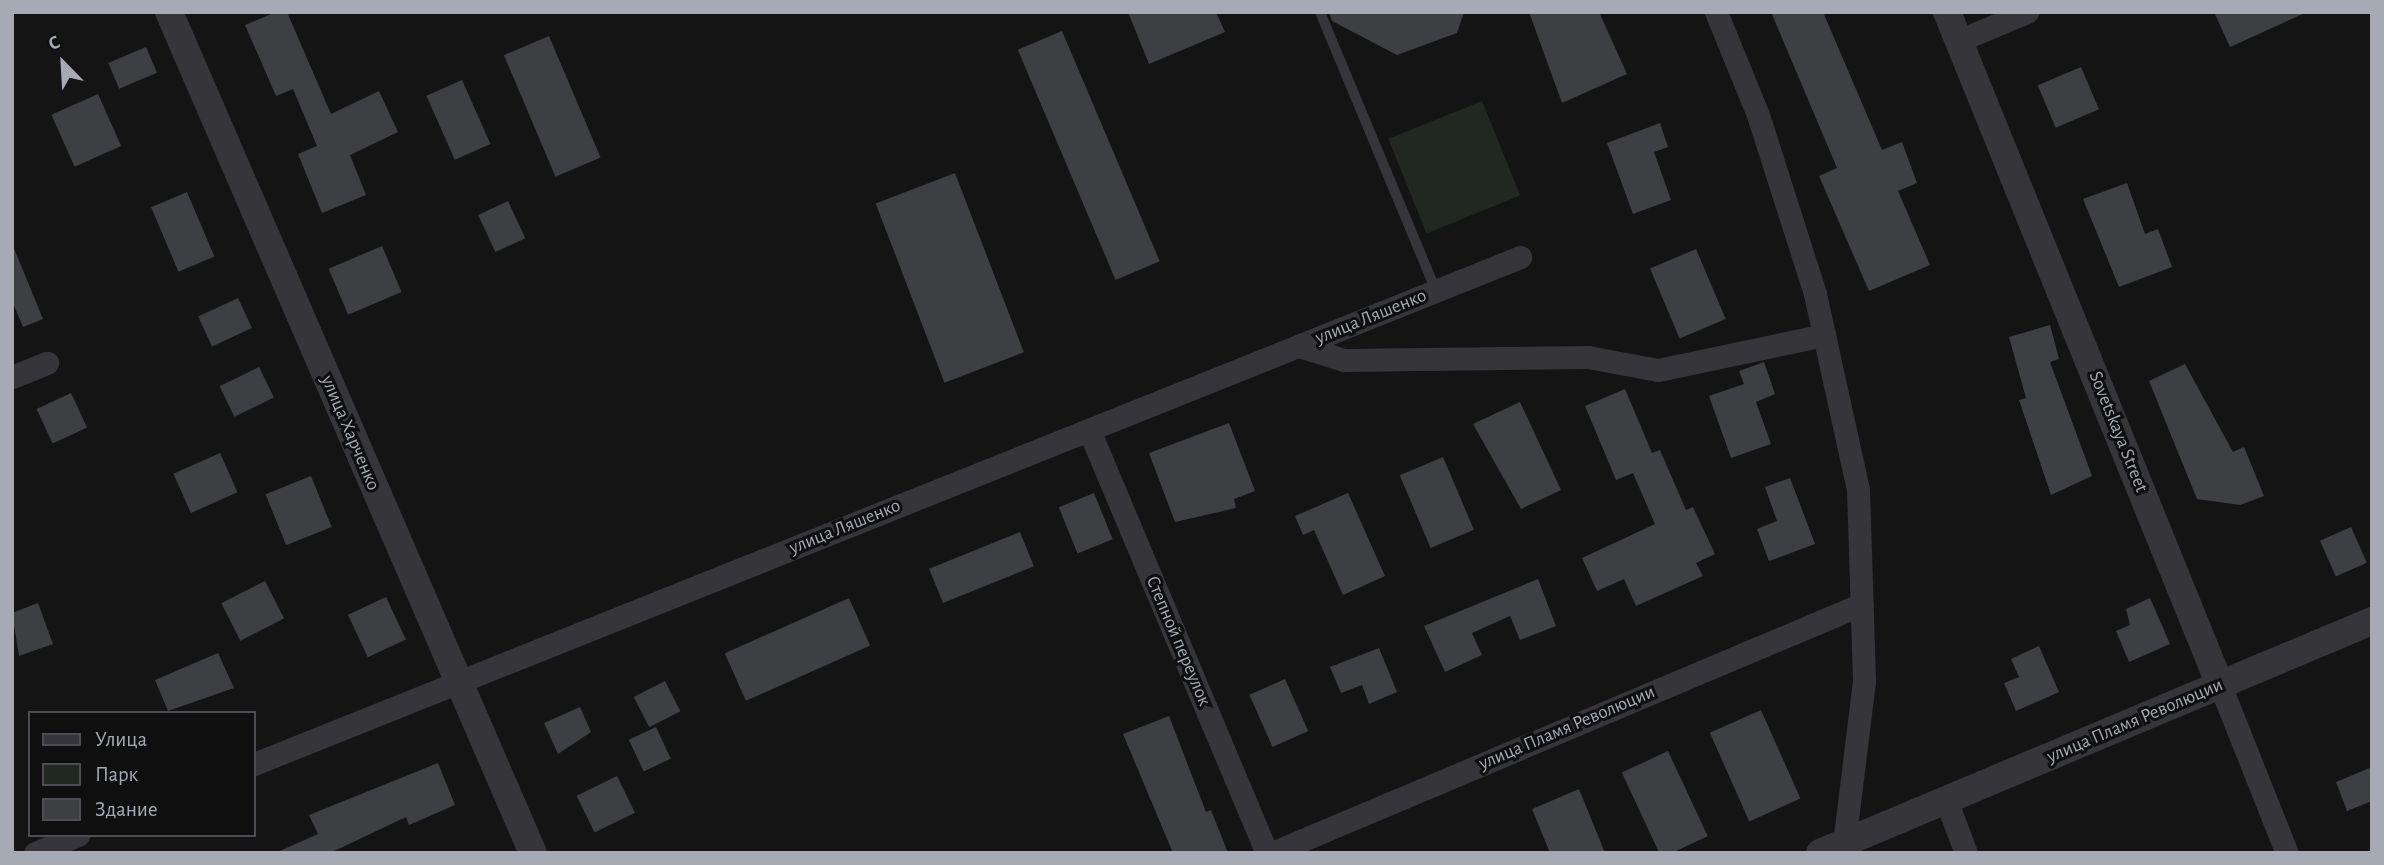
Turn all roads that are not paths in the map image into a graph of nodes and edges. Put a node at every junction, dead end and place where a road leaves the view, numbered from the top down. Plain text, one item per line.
1 (169, 12) edge
2 (1320, 12) edge
3 (1716, 12) edge
4 (1947, 12) edge
5 (2027, 12) edge
6 (1958, 41) junction
7 (1520, 257) dead end
8 (1436, 291) junction
9 (1824, 335) junction
10 (1299, 346) junction
11 (47, 363) dead end
12 (12, 377) edge
13 (1089, 430) junction
14 (1862, 604) junction
15 (2372, 621) edge
16 (457, 682) junction
17 (2220, 685) junction
18 (256, 763) edge
19 (1946, 800) junction
20 (73, 837) edge
21 (1832, 848) edge
22 (35, 853) edge
23 (533, 853) edge
24 (1267, 853) edge
25 (1272, 853) edge
26 (1966, 853) edge
27 (2287, 853) edge

1 - 16 street, улица Харченко
2 - 8 lane
3 - 9 street
4 - 6 street, Sovetskaya Street
5 - 6 street
6 - 17 street, Sovetskaya Street
7 - 8 street, улица Ляшенко
8 - 10 street, улица Ляшенко
9 - 10 street
9 - 14 street
10 - 13 street, улица Ляшенко
11 - 12 street
13 - 16 street, улица Ляшенко
13 - 24 street, Степной переулок
14 - 21 street
14 - 25 street, улица Пламя Революции
15 - 17 street, улица Пламя Революции
16 - 18 street, улица Ляшенко
16 - 23 street, улица Харченко
17 - 19 street, улица Пламя Революции
17 - 27 street, Sovetskaya Street
19 - 21 street, улица Пламя Революции
19 - 26 street
20 - 22 street

